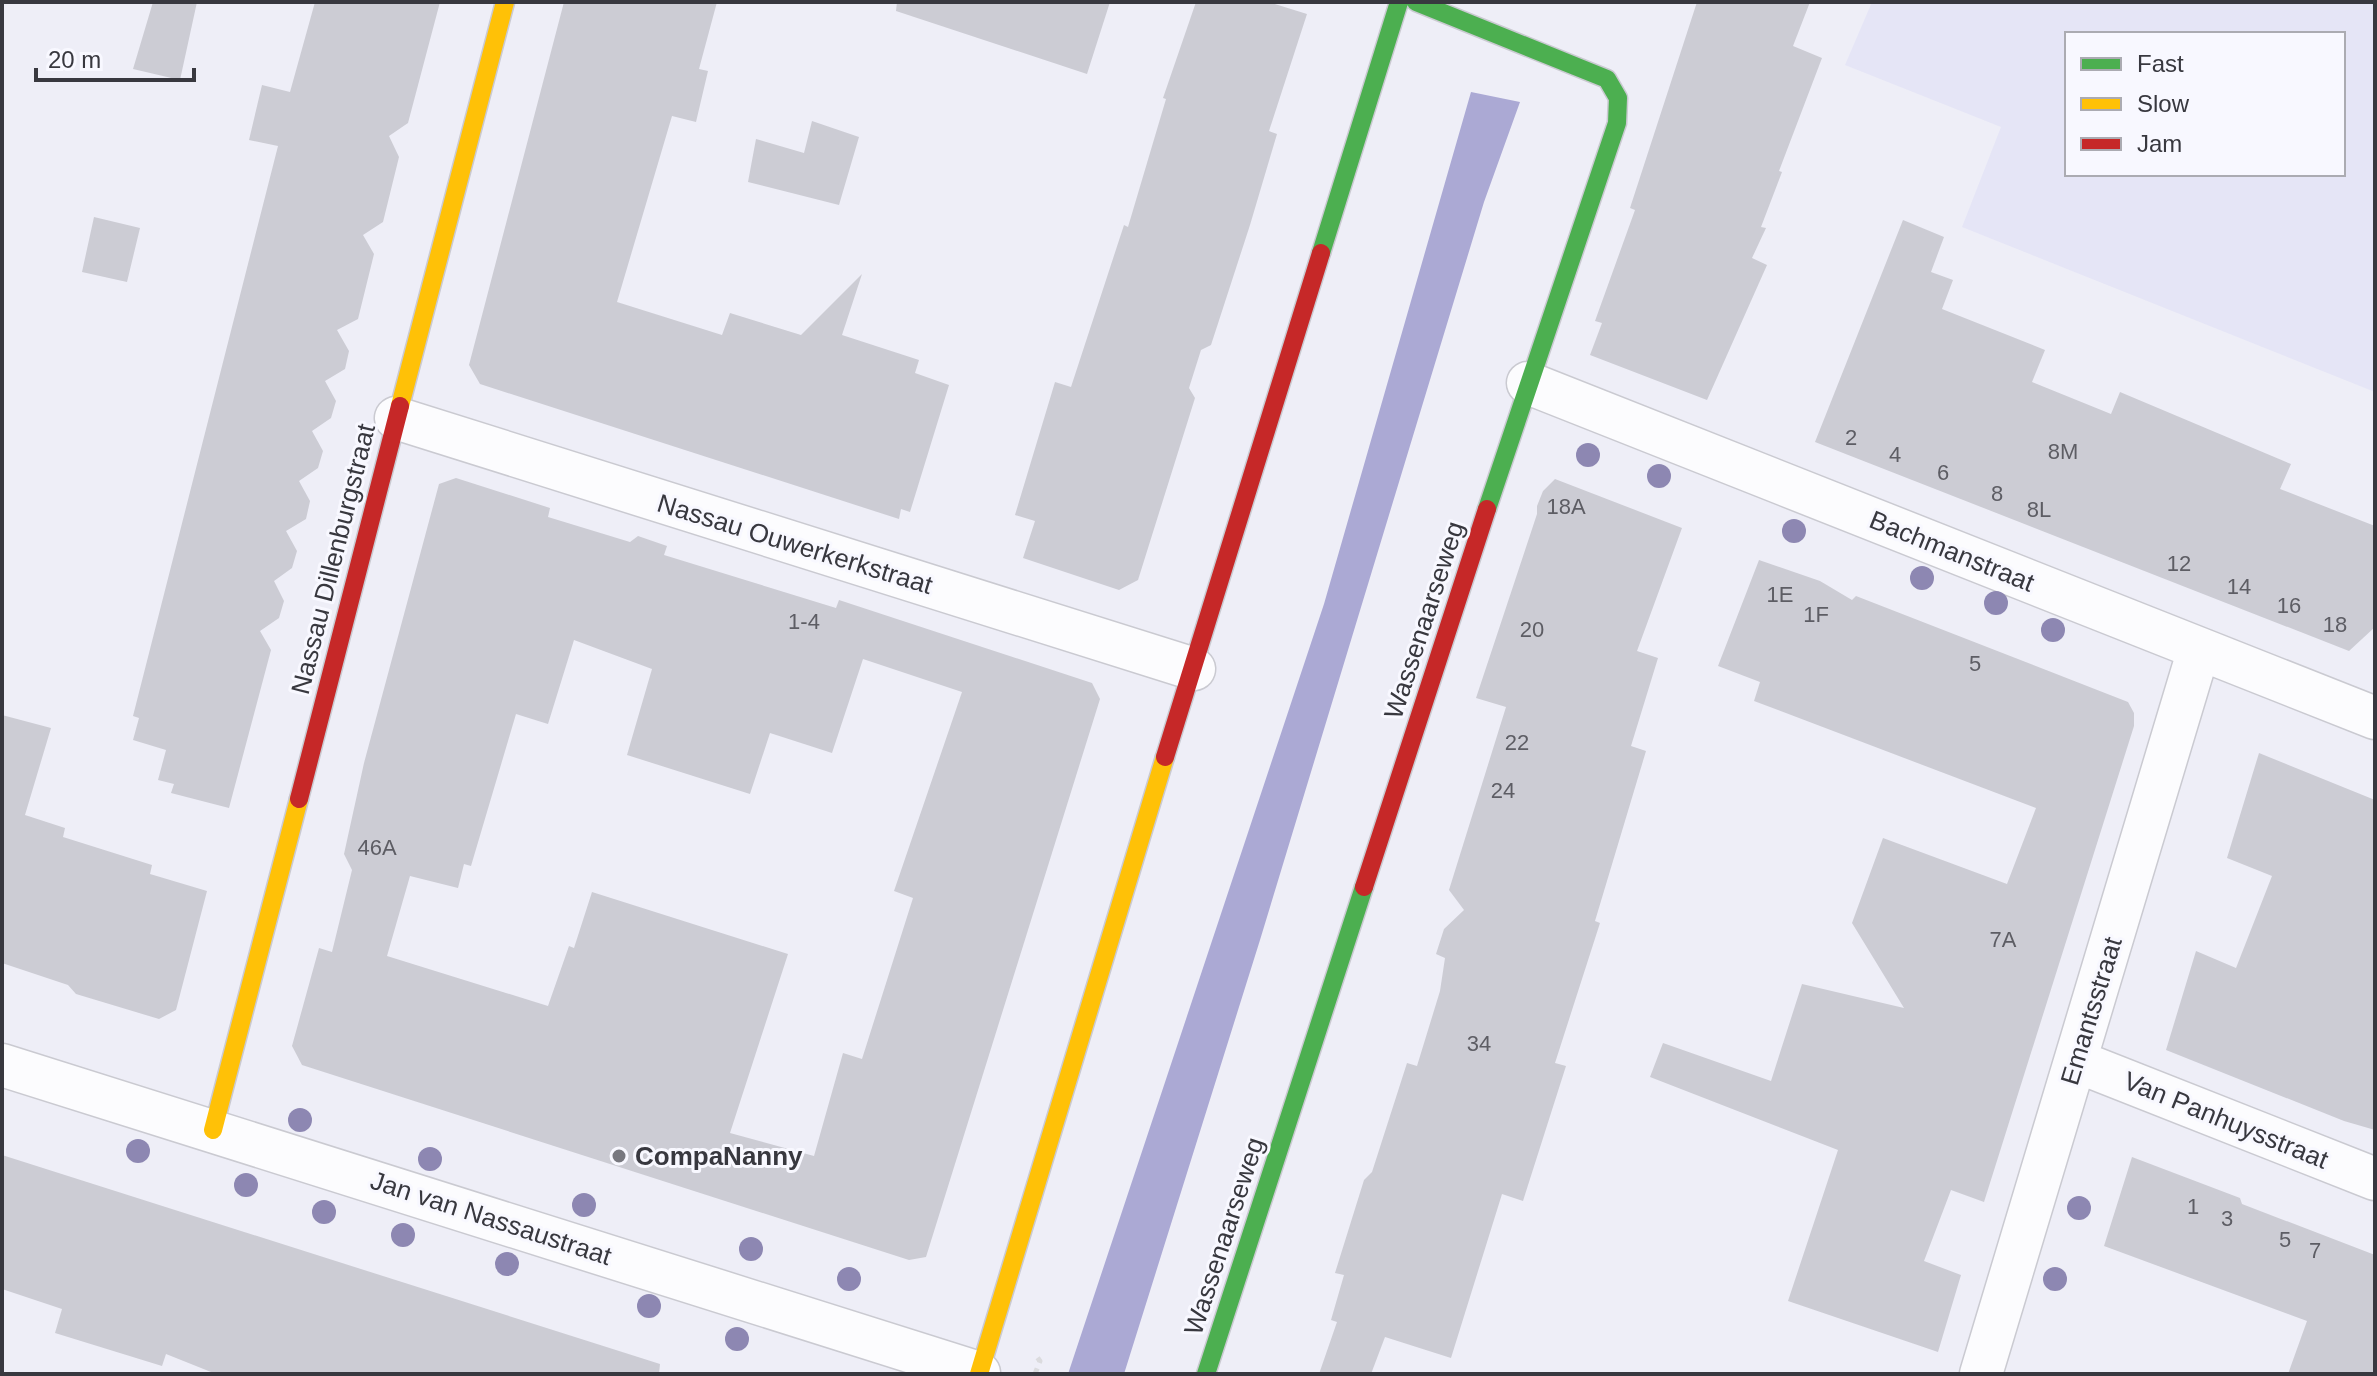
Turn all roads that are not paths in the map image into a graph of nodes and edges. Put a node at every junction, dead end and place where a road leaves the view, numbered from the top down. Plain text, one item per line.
1 (505, 2) edge
2 (1399, 2) edge
3 (1416, 2) edge
4 (1528, 383) junction
5 (396, 418) junction
6 (2199, 649) junction
7 (1194, 669) junction
8 (2375, 718) edge
9 (2076, 1061) junction
10 (2, 1065) edge
11 (213, 1130) junction
12 (2375, 1179) edge
13 (979, 1373) edge
14 (1206, 1374) edge
15 (1981, 1374) edge

1 - 5 street, Nassau Dillenburgstraat
2 - 7 street
3 - 4 street, Wassenaarseweg
4 - 6 street, Bachmanstraat
4 - 14 street, Wassenaarseweg
5 - 7 street, Nassau Ouwerkerkstraat
5 - 11 street, Nassau Dillenburgstraat
6 - 8 street, Bachmanstraat
6 - 9 street, Emantsstraat
7 - 13 street
9 - 12 street, Van Panhuysstraat
9 - 15 street, Emantsstraat
10 - 11 street, Jan van Nassaustraat
11 - 13 street, Jan van Nassaustraat

